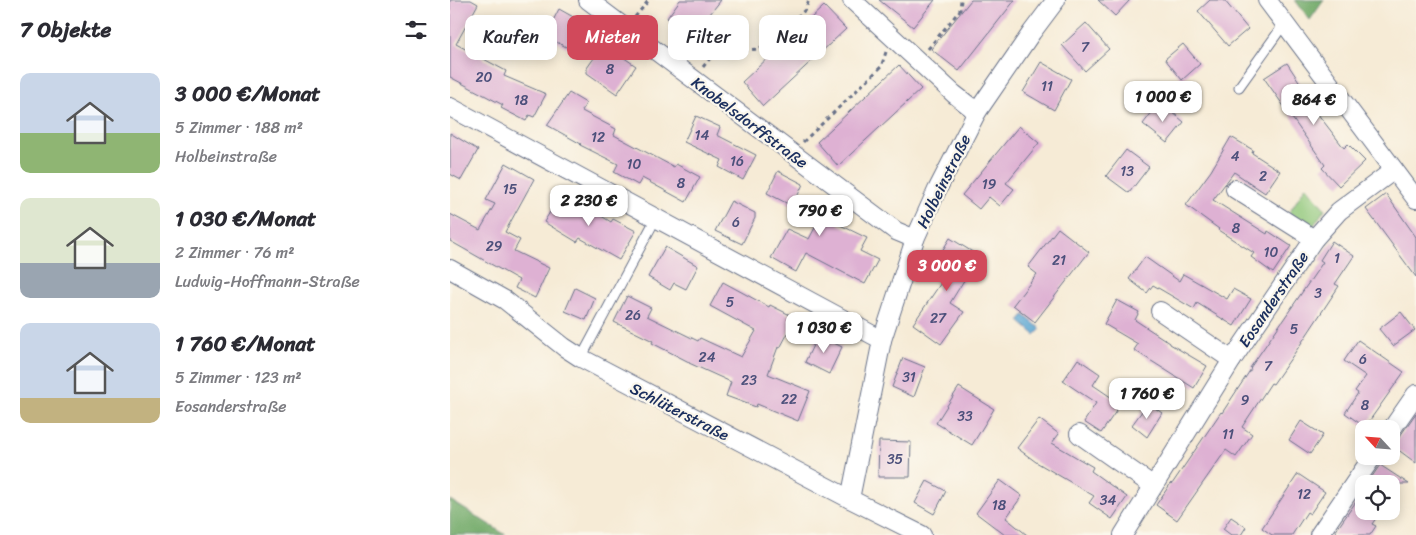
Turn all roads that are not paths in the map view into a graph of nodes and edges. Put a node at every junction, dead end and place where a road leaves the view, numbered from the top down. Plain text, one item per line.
1 (588, 0) edge
2 (852, 0) edge
3 (1056, 0) edge
4 (1266, 0) edge
5 (1284, 24) junction
6 (1239, 87) dead end
7 (450, 107) edge
8 (977, 112) junction
9 (1394, 170) junction
10 (1235, 189) dead end
11 (1416, 199) edge
12 (656, 218) junction
13 (1314, 238) junction
14 (915, 239) junction
15 (450, 269) edge
16 (1160, 311) dead end
17 (882, 340) junction
18 (581, 358) junction
19 (1232, 360) junction
20 (1416, 394) edge
21 (1398, 420) edge
22 (1079, 434) dead end
23 (1367, 465) edge
24 (1152, 485) junction
25 (850, 499) junction
26 (922, 535) edge
27 (1123, 535) edge
28 (1319, 535) edge

1 - 14 street, Knobelsdorffstraße
2 - 8 street
3 - 8 street, Holbeinstraße
4 - 5 street
5 - 6 lane
5 - 9 street
7 - 12 street
8 - 14 street, Holbeinstraße
9 - 11 street
9 - 13 street, Eosanderstraße
10 - 13 street, Eosanderstraße
12 - 17 street
12 - 18 lane
13 - 19 street, Eosanderstraße
14 - 17 street, Holbeinstraße
15 - 18 street, Schlüterstraße
16 - 19 street, Eosanderstraße
17 - 25 street, Holbeinstraße
18 - 25 street, Schlüterstraße
19 - 24 street, Eosanderstraße
20 - 21 street
22 - 24 street
23 - 28 street
24 - 27 street, Eosanderstraße
25 - 26 street, Schlüterstraße

